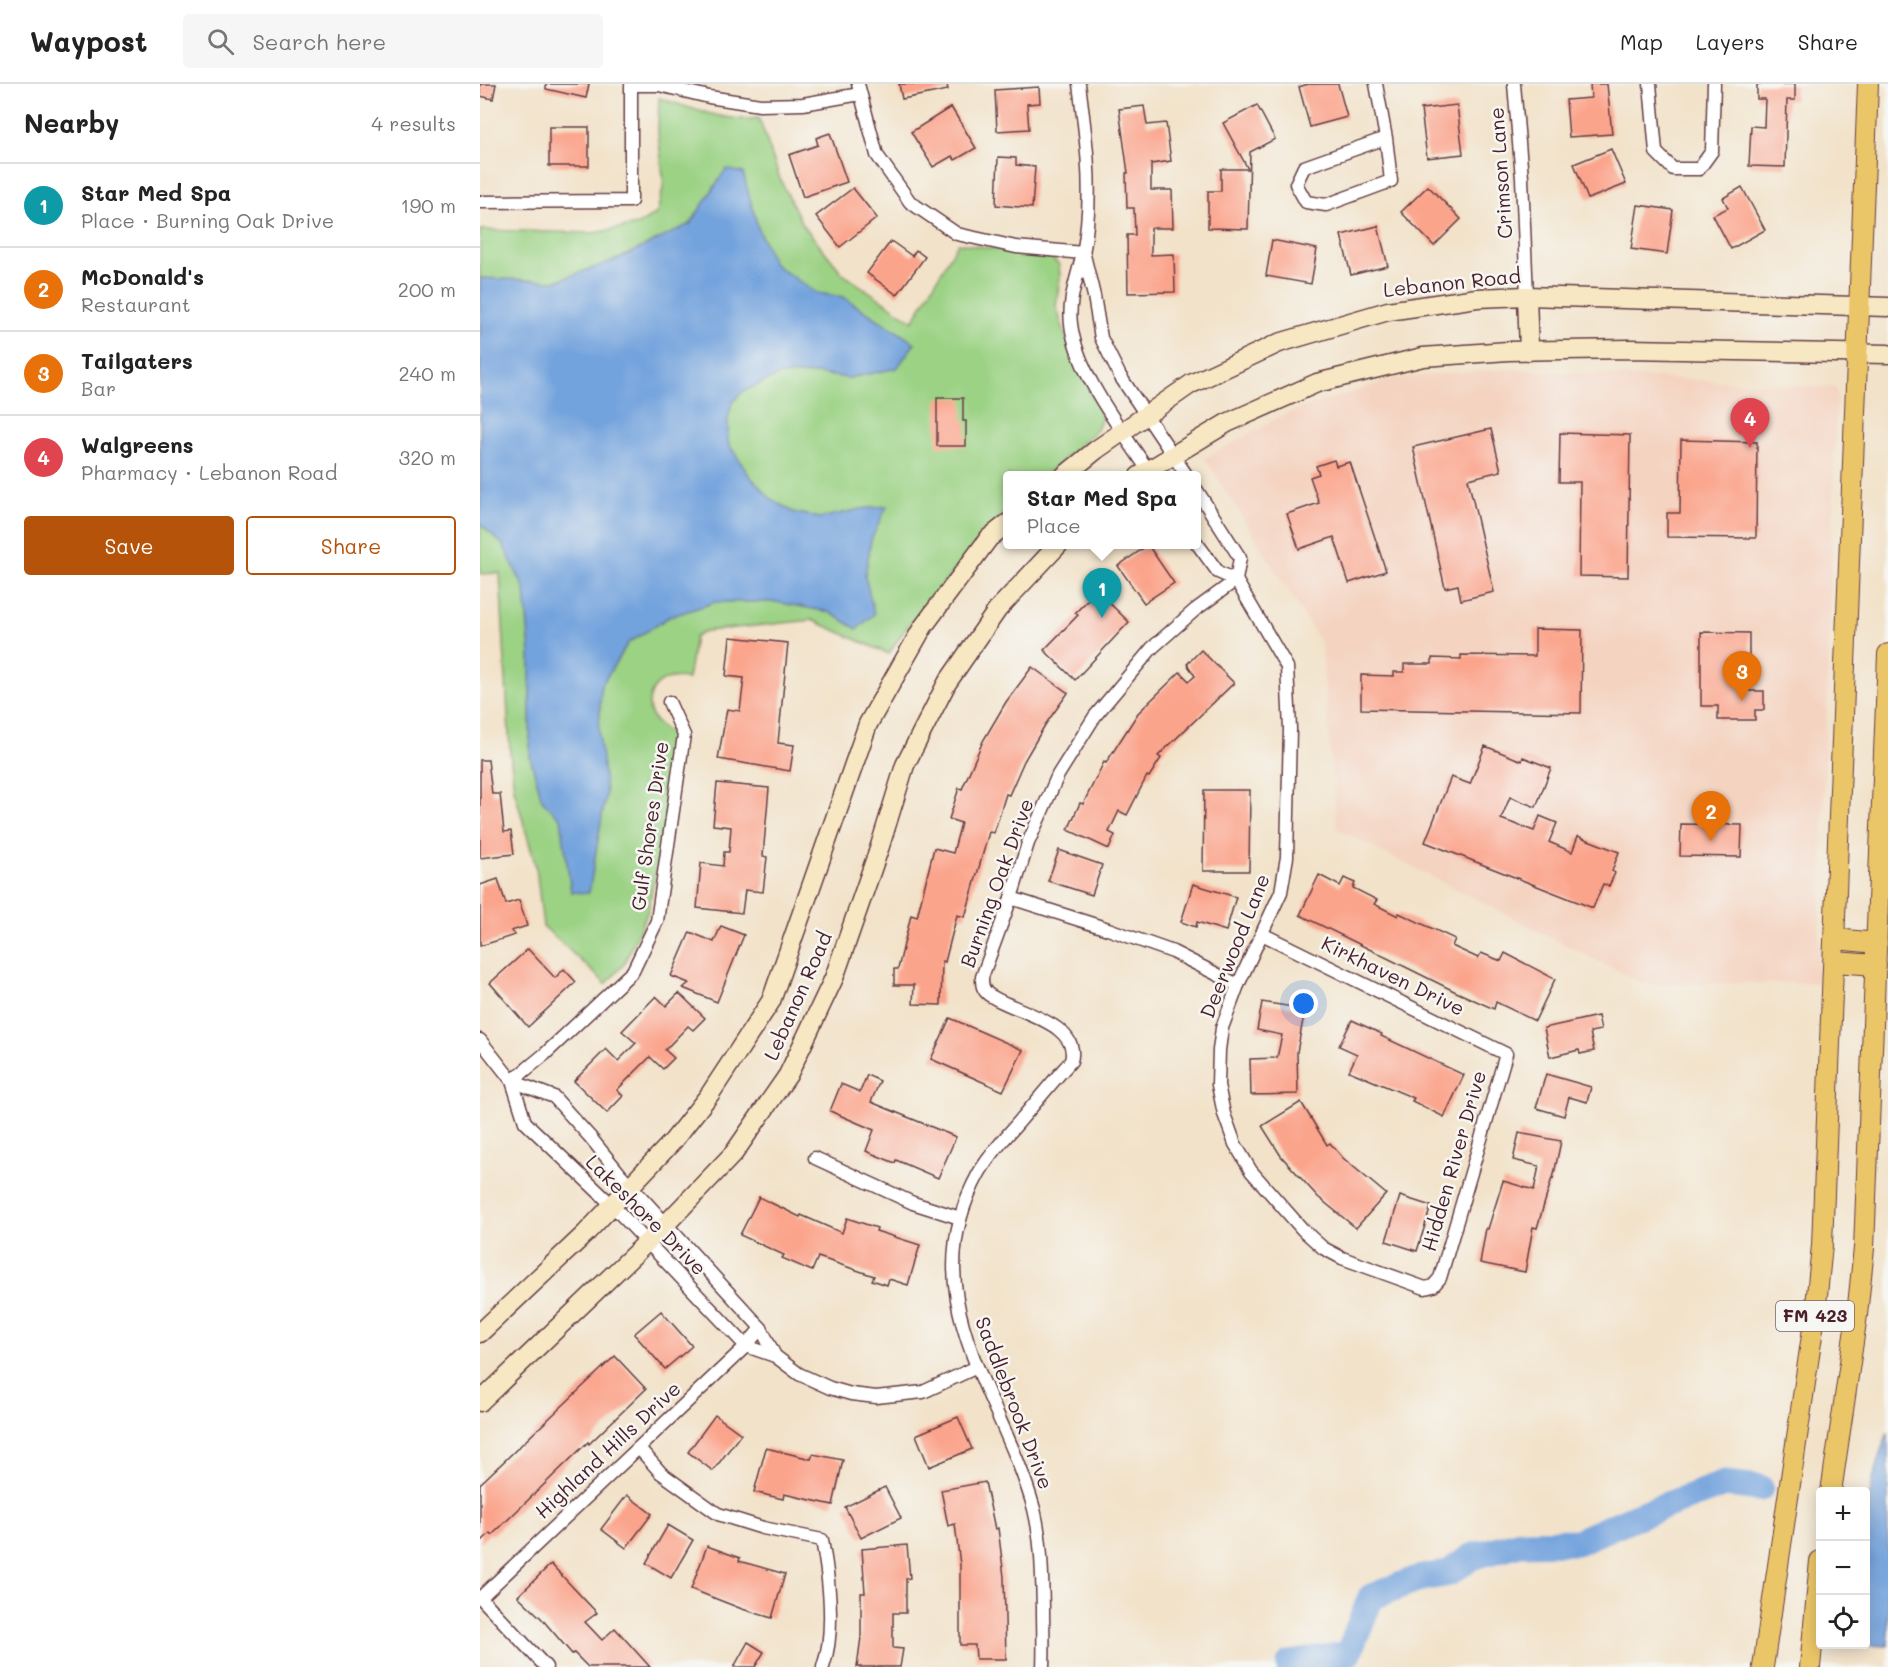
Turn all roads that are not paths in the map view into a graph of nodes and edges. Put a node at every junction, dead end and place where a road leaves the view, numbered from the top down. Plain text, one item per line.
1 (1079, 84) edge
2 (1376, 84) edge
3 (1514, 84) edge
4 (1650, 84) edge
5 (1714, 84) edge
6 (1868, 84) edge
7 (859, 89) edge
8 (1386, 138) junction
9 (480, 202) edge
10 (1083, 253) junction
11 (1527, 296) junction
12 (1859, 306) junction
13 (1888, 307) edge
14 (1529, 351) junction
15 (1858, 353) junction
16 (1888, 354) edge
17 (1146, 415) junction
18 (1123, 431) junction
19 (1173, 455) junction
20 (1070, 471) edge
21 (1145, 471) edge
22 (1151, 471) edge
23 (1184, 471) edge
24 (1201, 495) edge
25 (1003, 527) edge
26 (1201, 548) edge
27 (1054, 549) edge
28 (1236, 580) junction
29 (1888, 654) edge
30 (669, 702) dead end
31 (1011, 898) junction
32 (1262, 934) junction
33 (1835, 939) junction
34 (1877, 943) junction
35 (1834, 962) junction
36 (1876, 965) junction
37 (1238, 985) junction
38 (480, 1040) edge
39 (1073, 1046) joint
40 (1506, 1054) joint
41 (512, 1081) junction
42 (815, 1158) dead end
43 (631, 1185) junction
44 (612, 1205) junction
45 (960, 1218) junction
46 (666, 1224) junction
47 (647, 1243) junction
48 (1440, 1278) joint
49 (761, 1328) junction
50 (480, 1333) edge
51 (747, 1347) junction
52 (775, 1356) junction
53 (977, 1367) junction
54 (480, 1402) edge
55 (639, 1448) junction
56 (1832, 1487) edge
57 (1817, 1595) edge
58 (480, 1597) edge
59 (546, 1667) edge
60 (823, 1667) edge
61 (1043, 1667) edge
62 (1763, 1667) edge
63 (1810, 1667) edge

1 - 10 street
2 - 8 street
3 - 11 street, Crimson Lane
4 - 5 street
6 - 12 main road, FM 423
7 - 9 street
7 - 10 street
8 - 8 street
10 - 17 street
10 - 18 street
11 - 12 main road, Lebanon Road
11 - 14 main road
11 - 17 main road, Lebanon Road
12 - 13 main road, Lebanon Road
12 - 15 main road, FM 423
14 - 15 main road
14 - 19 main road
15 - 16 main road
15 - 33 main road, FM 423
17 - 18 main road, Lebanon Road
17 - 19 street
18 - 20 main road, Lebanon Road
18 - 21 street
19 - 22 main road
19 - 23 street
24 - 28 street
25 - 43 main road, Lebanon Road
26 - 28 street, Deerwood Lane
27 - 46 main road, Lebanon Road
28 - 31 street, Burning Oak Drive
28 - 32 street, Deerwood Lane
29 - 34 main road, FM 423
30 - 41 street, Gulf Shores Drive
31 - 37 street
31 - 39 street, Burning Oak Drive
32 - 37 street, Deerwood Lane
32 - 40 street, Kirkhaven Drive
33 - 34 main road
33 - 35 main road, FM 423
34 - 36 main road, FM 423
35 - 36 main road
35 - 62 main road, FM 423
36 - 56 main road, FM 423
37 - 48 street, Deerwood Lane
38 - 41 street, Lakeshore Drive
39 - 45 street, Saddlebrook Drive
40 - 48 street, Hidden River Drive
41 - 43 street, Lakeshore Drive
41 - 44 street, Lakeshore Drive
42 - 45 street
43 - 44 main road, Lebanon Road
43 - 46 street, Lakeshore Drive
44 - 47 street, Lakeshore Drive
44 - 50 main road, Lebanon Road
45 - 53 street, Saddlebrook Drive
46 - 47 main road, Lebanon Road
46 - 49 street, Lakeshore Drive
47 - 51 street, Lakeshore Drive
47 - 54 main road, Lebanon Road
49 - 51 street, Highland Hills Drive
49 - 52 street, Lakeshore Drive
51 - 52 street, Lakeshore Drive
51 - 55 street, Highland Hills Drive
52 - 53 street, Lakeshore Drive
53 - 61 street, Saddlebrook Drive
55 - 58 street, Highland Hills Drive
55 - 60 street
57 - 63 main road
58 - 59 street

